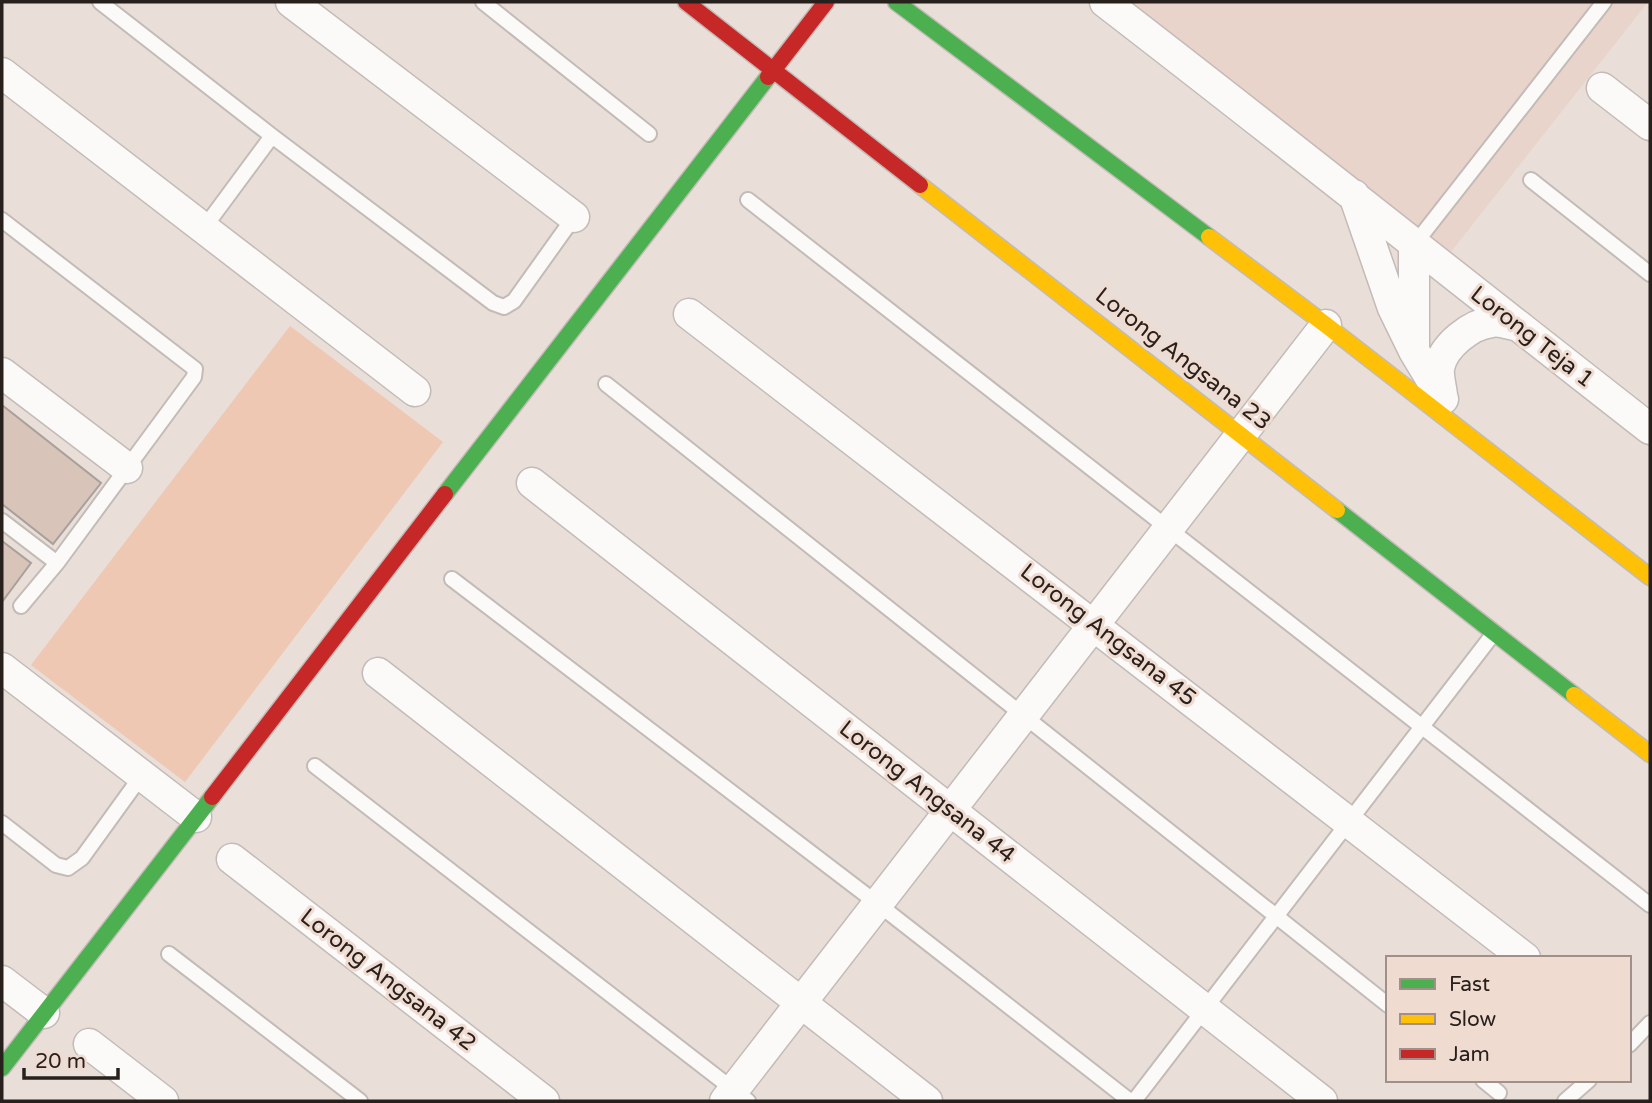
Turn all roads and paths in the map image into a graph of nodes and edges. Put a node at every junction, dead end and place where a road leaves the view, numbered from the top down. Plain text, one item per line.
1 (100, 2) edge
2 (291, 2) edge
3 (482, 2) edge
4 (687, 2) edge
5 (826, 2) edge
6 (896, 2) edge
7 (1105, 2) edge
8 (1605, 2) edge
9 (773, 69) junction
10 (2, 73) edge
11 (1602, 88) dead end
12 (1650, 125) edge
13 (649, 134) dead end
14 (272, 136) junction
15 (1531, 180) dead end
16 (1354, 194) junction
17 (748, 200) dead end
18 (574, 217) joint
19 (2, 220) edge
20 (204, 228) junction
21 (1414, 245) junction
22 (1650, 274) edge
23 (689, 314) dead end
24 (1326, 325) junction
25 (1519, 326) junction
26 (1414, 351) junction
27 (2, 373) edge
28 (607, 384) dead end
29 (415, 391) dead end
30 (1446, 411) junction
31 (1650, 429) edge
32 (1242, 433) junction
33 (127, 468) junction
34 (531, 484) dead end
35 (2, 521) edge
36 (1169, 527) junction
37 (57, 563) junction
38 (1650, 576) edge
39 (452, 579) dead end
40 (21, 606) dead end
41 (1094, 625) junction
42 (1495, 632) junction
43 (2, 668) edge
44 (378, 673) dead end
45 (1024, 715) junction
46 (1423, 726) junction
47 (1650, 754) edge
48 (315, 766) dead end
49 (142, 775) junction
50 (951, 810) junction
51 (196, 817) junction
52 (1349, 821) junction
53 (2, 823) edge
54 (232, 859) dead end
55 (878, 904) junction
56 (1650, 905) edge
57 (1276, 915) junction
58 (169, 954) dead end
59 (1522, 956) edge
60 (2, 981) edge
61 (802, 1002) junction
62 (1386, 1002) edge
63 (1203, 1008) junction
64 (44, 1013) junction
65 (1650, 1023) edge
66 (1631, 1043) edge
67 (89, 1044) dead end
68 (2, 1068) edge
69 (1485, 1082) edge
70 (1587, 1082) edge
71 (1499, 1093) dead end
72 (736, 1098) edge
73 (163, 1101) edge
74 (360, 1101) edge
75 (544, 1101) edge
76 (928, 1101) edge
77 (1132, 1101) edge
78 (1322, 1101) edge
79 (1565, 1101) edge

1 - 14 lane
2 - 18 street
3 - 13 lane
4 - 9 street, Lorong Angsana 23
5 - 9 street
6 - 24 street
7 - 16 street, Lorong Teja 1
8 - 21 lane
9 - 32 street, Lorong Angsana 23
9 - 51 street
10 - 20 street
11 - 12 street
14 - 18 lane
14 - 20 lane
15 - 22 lane
16 - 21 street, Lorong Teja 1
16 - 26 street
17 - 36 lane
19 - 33 lane
20 - 29 street
21 - 25 street, Lorong Teja 1
21 - 26 street
23 - 41 street, Lorong Angsana 45
24 - 30 street
24 - 32 street
25 - 30 street
25 - 31 street, Lorong Teja 1
26 - 30 street
27 - 33 street
28 - 45 lane
30 - 38 street
32 - 36 street
32 - 42 street, Lorong Angsana 23
33 - 37 lane
34 - 50 street, Lorong Angsana 44
35 - 37 lane
36 - 41 street
36 - 46 lane
37 - 40 lane
39 - 55 lane
41 - 45 street
41 - 52 street, Lorong Angsana 45
42 - 46 lane
42 - 47 street, Lorong Angsana 23
43 - 49 street
44 - 61 street
45 - 50 street
45 - 57 lane
46 - 52 lane
46 - 56 lane
48 - 72 lane
49 - 51 street
49 - 53 lane
50 - 55 street
50 - 63 street, Lorong Angsana 44
51 - 64 street
52 - 57 lane
52 - 59 street, Lorong Angsana 45
54 - 75 street, Lorong Angsana 42
55 - 61 street
55 - 77 lane
57 - 62 lane
57 - 63 lane
58 - 74 lane
60 - 64 street
61 - 72 street
61 - 76 street
63 - 77 lane
63 - 78 street, Lorong Angsana 44
64 - 68 street
65 - 66 lane
67 - 73 street
69 - 71 lane
70 - 79 lane

